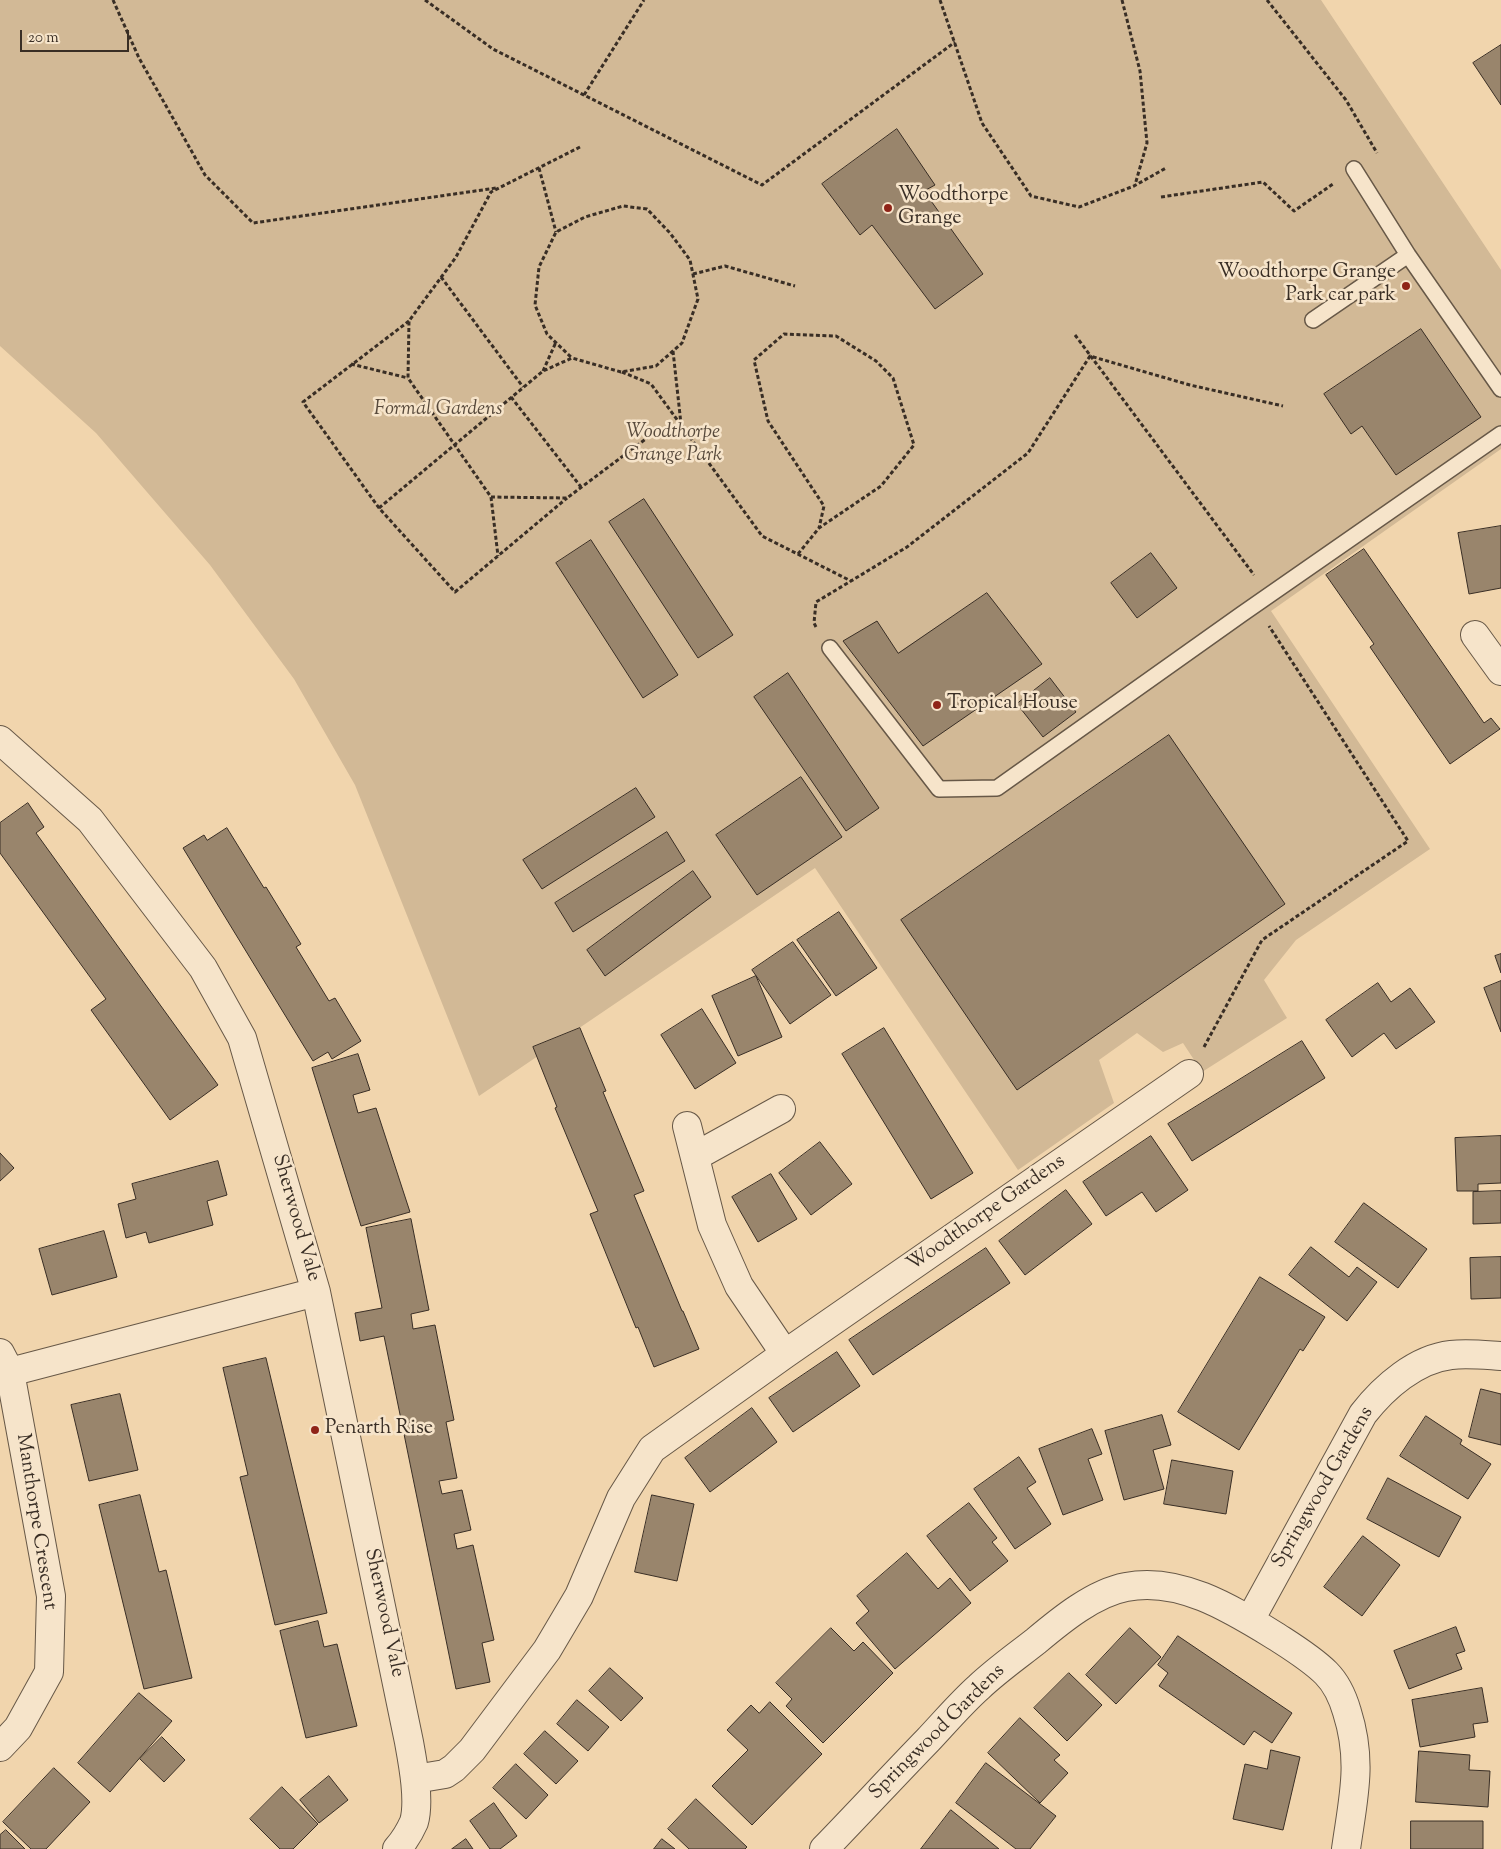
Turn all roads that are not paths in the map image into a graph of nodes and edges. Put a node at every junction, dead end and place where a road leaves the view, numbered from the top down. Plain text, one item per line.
1 (1354, 169) road end
2 (1408, 255) junction
3 (1313, 320) dead end
4 (1501, 389) edge
5 (1501, 434) edge
6 (830, 648) road end
7 (0, 740) edge
8 (1189, 1074) road end
9 (782, 1109) dead end
10 (687, 1126) dead end
11 (696, 1156) junction
12 (316, 1292) junction
13 (785, 1354) junction
14 (1501, 1356) edge
15 (5, 1362) edge
16 (1250, 1620) junction
17 (0, 1748) edge
18 (415, 1779) junction
19 (397, 1849) edge
20 (824, 1849) edge
21 (1346, 1849) edge

1 - 2 lane
2 - 3 lane
2 - 4 lane
5 - 6 lane
7 - 12 street, Sherwood Vale
8 - 13 street, Woodthorpe Gardens
9 - 11 street
10 - 11 street
11 - 13 street
12 - 15 street
12 - 18 street, Sherwood Vale
13 - 18 street, Woodthorpe Gardens
14 - 16 street, Springwood Gardens
15 - 17 street, Manthorpe Crescent
16 - 20 street, Springwood Gardens
16 - 21 street, Springwood Gardens
18 - 19 street, Sherwood Vale

